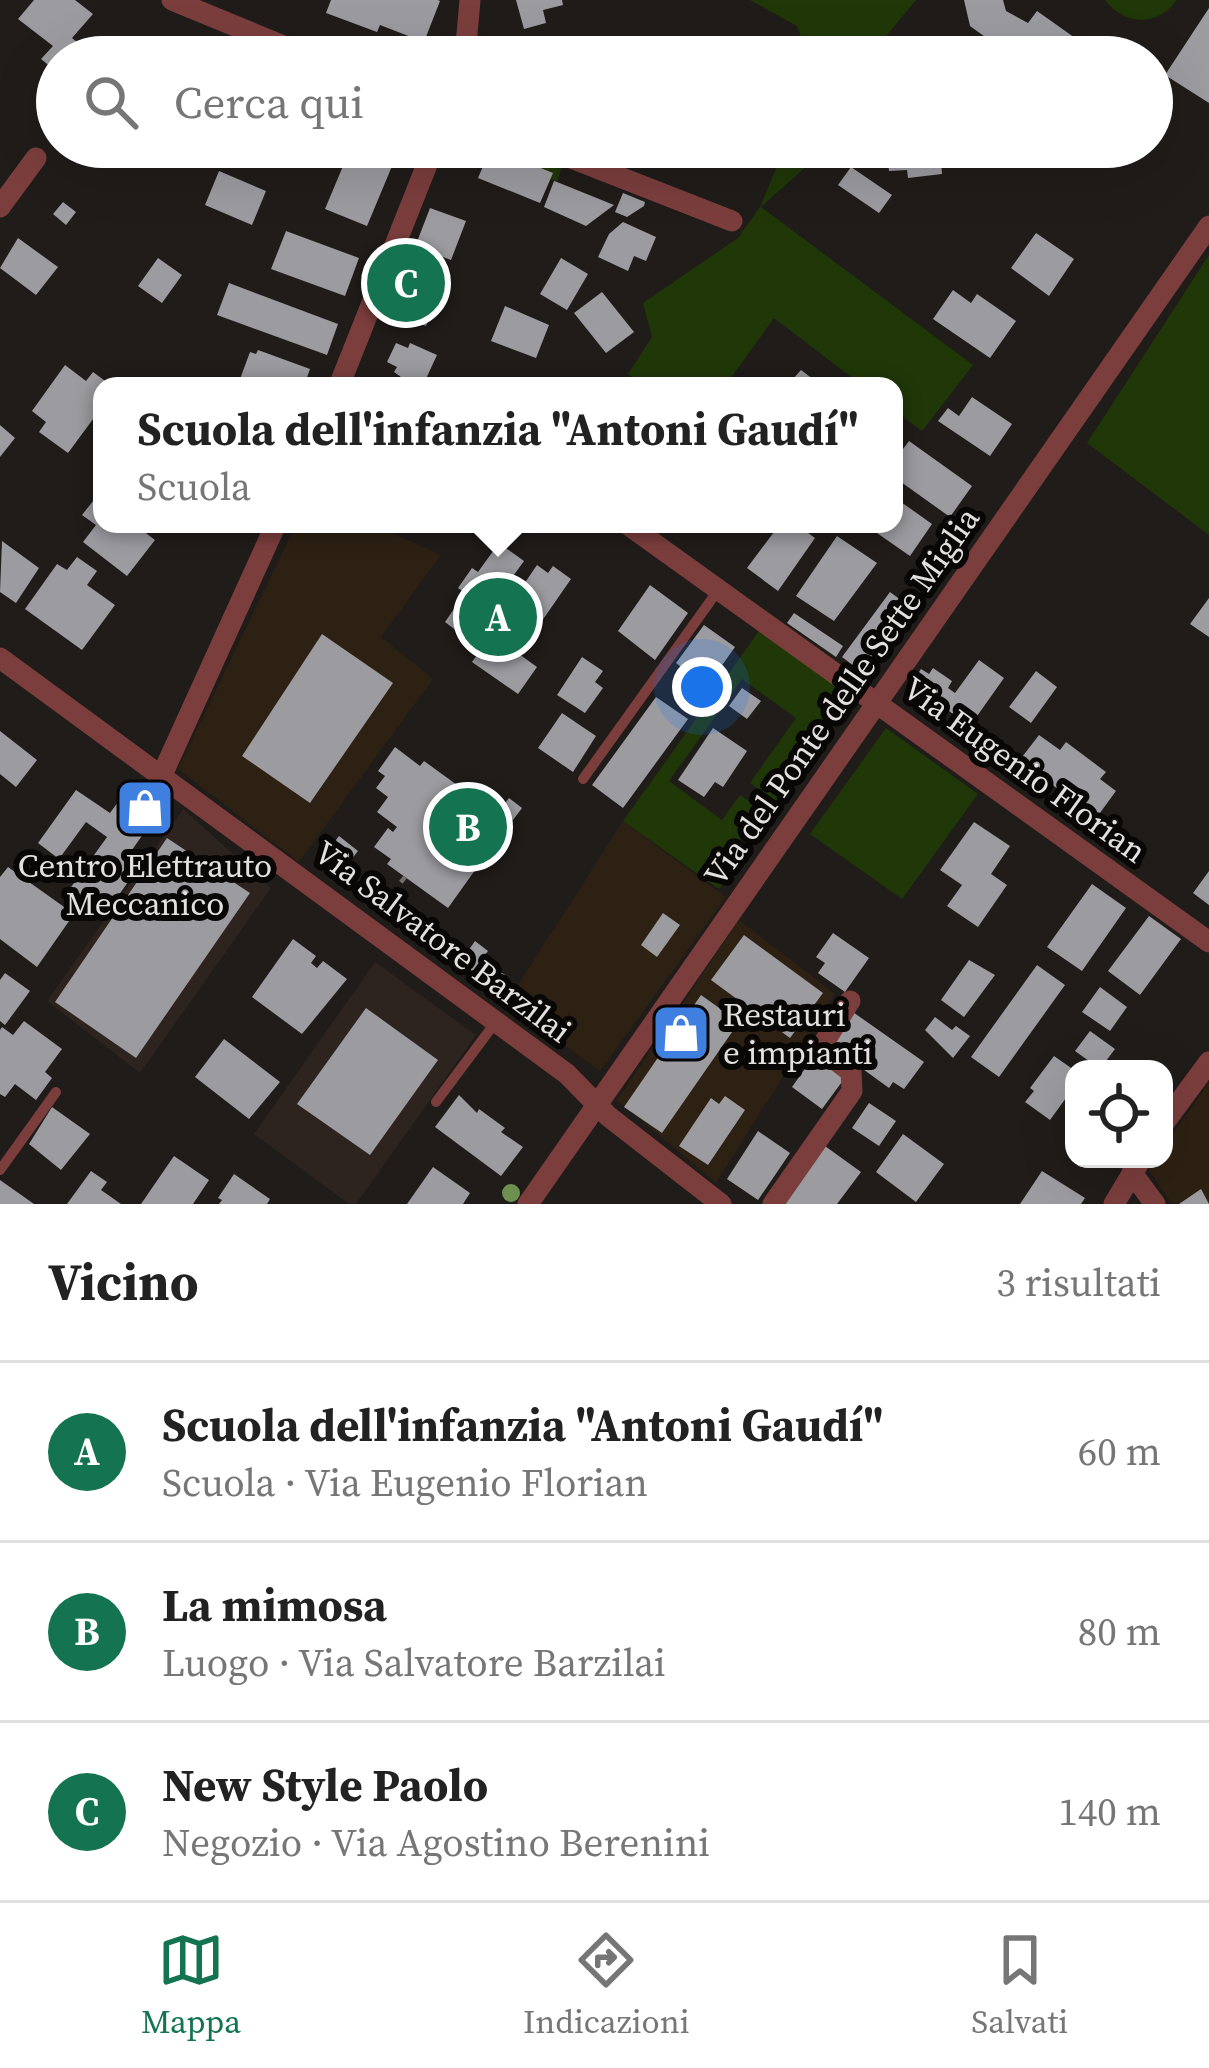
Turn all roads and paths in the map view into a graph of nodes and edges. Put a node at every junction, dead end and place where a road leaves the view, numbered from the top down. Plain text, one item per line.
1 (172, 0) edge
2 (470, 0) edge
3 (259, 36) edge
4 (467, 36) edge
5 (36, 158) dead end
6 (426, 168) edge
7 (597, 168) edge
8 (0, 207) edge
9 (732, 221) dead end
10 (1209, 226) edge
11 (343, 377) edge
12 (272, 533) edge
13 (640, 533) edge
14 (719, 589) junction
15 (0, 658) edge
16 (877, 702) junction
17 (162, 775) junction
18 (583, 779) dead end
19 (405, 877) dead end
20 (378, 913) dead end
21 (1209, 942) edge
22 (850, 1001) dead end
23 (496, 1022) junction
24 (1209, 1062) edge
25 (56, 1092) dead end
26 (436, 1102) dead end
27 (596, 1104) junction
28 (1173, 1111) edge
29 (1136, 1168) edge
30 (1138, 1168) edge
31 (0, 1170) edge
32 (528, 1204) edge
33 (721, 1204) edge
34 (772, 1204) edge
35 (1114, 1204) edge
36 (1156, 1204) edge

1 - 3 street
2 - 4 street
5 - 8 street
6 - 11 street
7 - 9 street
10 - 16 street, Via del Ponte delle Sette Miglia
12 - 17 street
13 - 14 street, Via Eugenio Florian
14 - 16 street, Via Eugenio Florian
14 - 18 lane
15 - 17 street, Via Salvatore Barzilai
16 - 21 street, Via Eugenio Florian
16 - 27 street, Via del Ponte delle Sette Miglia
17 - 23 street, Via Salvatore Barzilai
19 - 20 path
22 - 34 street
23 - 26 lane
23 - 27 street, Via Salvatore Barzilai
24 - 28 street
25 - 31 lane
27 - 32 street, Via del Ponte delle Sette Miglia
27 - 33 street, Via Salvatore Barzilai
29 - 35 street
30 - 36 street

